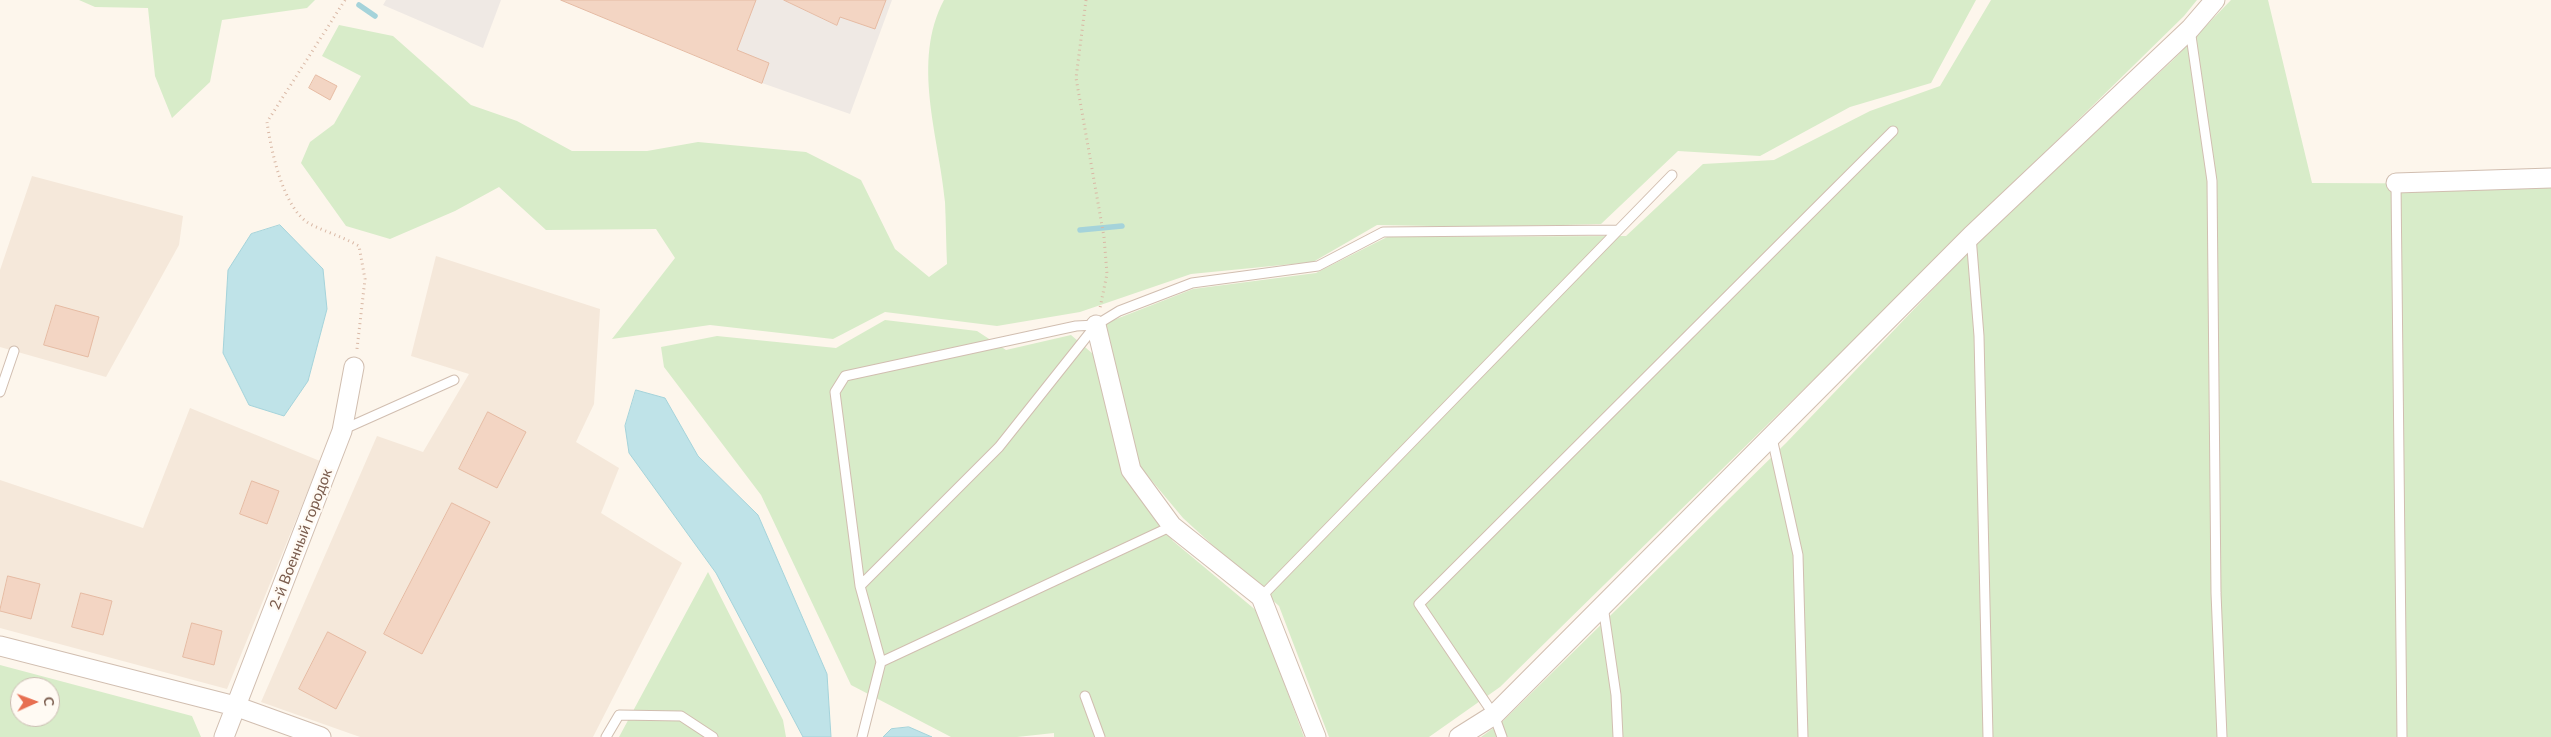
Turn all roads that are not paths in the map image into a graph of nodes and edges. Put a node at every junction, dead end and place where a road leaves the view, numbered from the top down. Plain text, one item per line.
1 (2215, 0) edge
2 (2190, 29) junction
3 (1893, 131) dead end
4 (1672, 175) dead end
5 (2551, 178) edge
6 (2396, 183) joint
7 (1618, 230) junction
8 (1971, 236) junction
9 (1096, 325) junction
10 (14, 351) dead end
11 (354, 367) road end
12 (454, 380) dead end
13 (0, 392) edge
14 (342, 431) junction
15 (1772, 438) junction
16 (1172, 526) junction
17 (860, 586) junction
18 (1261, 596) junction
19 (1604, 606) junction
20 (0, 646) edge
21 (881, 662) junction
22 (1084, 696) dead end
23 (235, 706) junction
24 (1494, 715) junction
25 (224, 737) edge
26 (321, 737) edge
27 (606, 737) edge
28 (713, 737) edge
29 (862, 737) edge
30 (1100, 737) edge
31 (1316, 737) edge
32 (1459, 737) edge
33 (1502, 737) edge
34 (1618, 737) edge
35 (1802, 737) edge
36 (1988, 737) edge
37 (2222, 737) edge
38 (2402, 737) edge

1 - 2 street
2 - 8 street
2 - 37 lane
3 - 24 lane
4 - 7 lane
5 - 6 street
6 - 38 lane
7 - 9 lane
7 - 18 lane
8 - 15 street
8 - 36 lane
9 - 16 street
9 - 17 lane
9 - 17 lane
10 - 13 lane
11 - 14 street, 2-й Военный городок
12 - 14 lane
14 - 23 street, 2-й Военный городок
15 - 19 street
15 - 35 lane
16 - 18 street
16 - 21 lane
17 - 21 lane
18 - 31 street
19 - 24 street
19 - 34 lane
20 - 23 street
21 - 29 lane
22 - 30 lane
23 - 25 street, 2-й Военный городок
23 - 26 street
24 - 32 street
24 - 33 lane
27 - 28 lane

